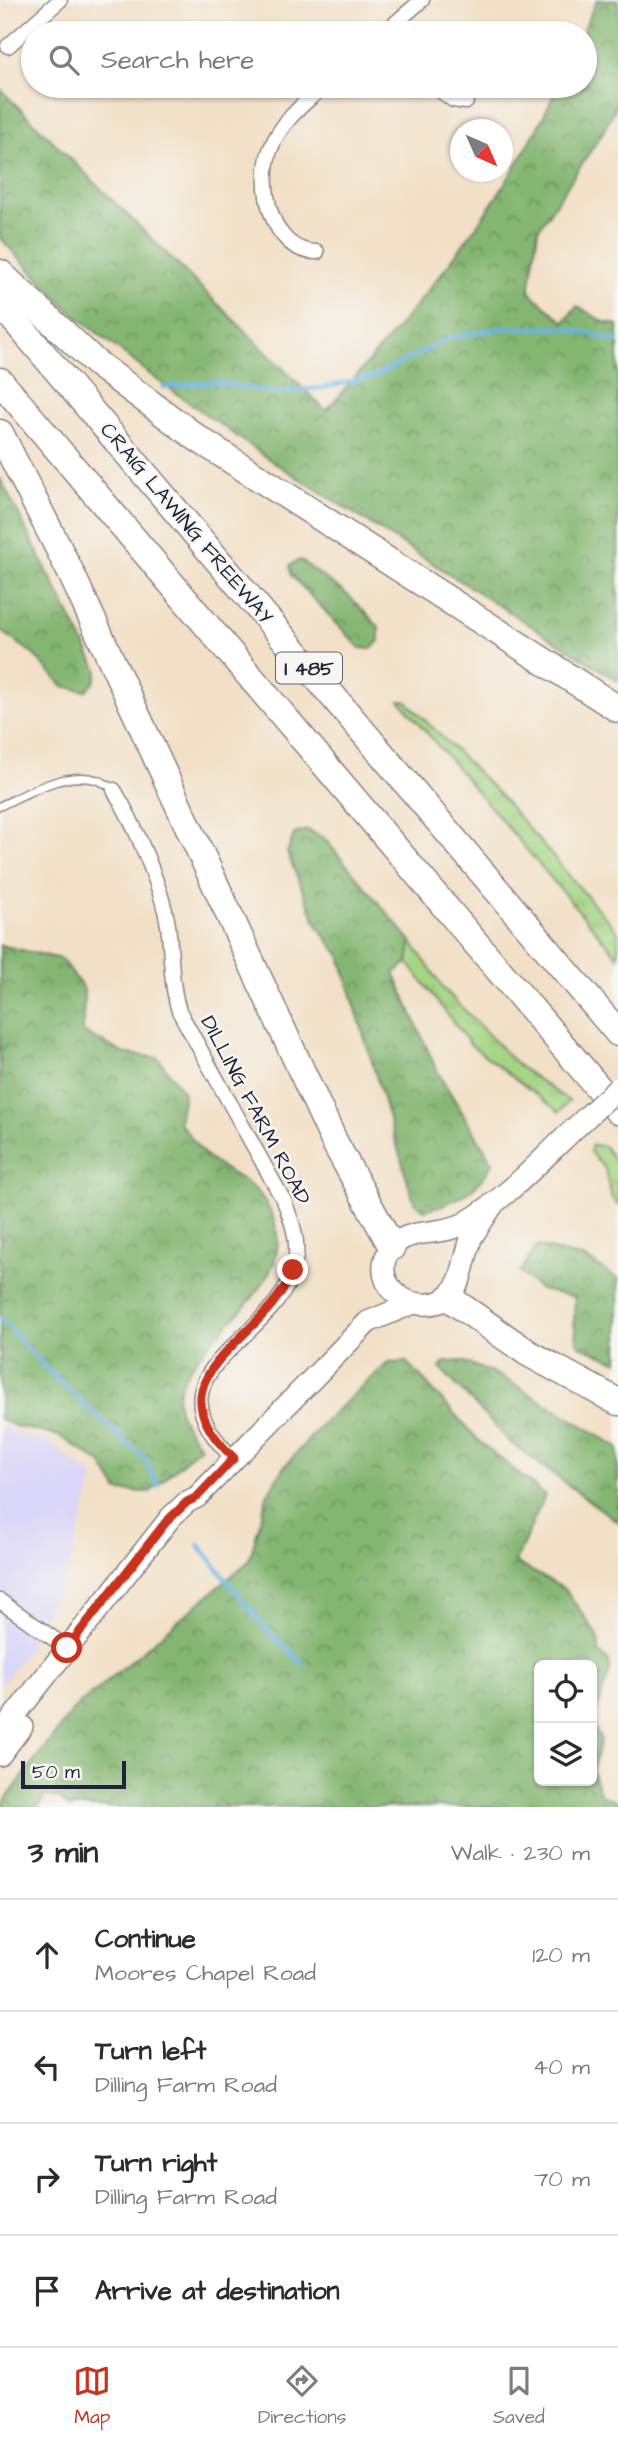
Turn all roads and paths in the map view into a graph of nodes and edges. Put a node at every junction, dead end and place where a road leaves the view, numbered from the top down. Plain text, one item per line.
1 (60, 0) edge
2 (422, 0) edge
3 (36, 21) edge
4 (398, 21) edge
5 (21, 34) edge
6 (8, 46) dead end
7 (312, 98) edge
8 (450, 98) edge
9 (466, 102) dead end
10 (317, 252) dead end
11 (0, 273) edge
12 (0, 303) edge
13 (0, 382) edge
14 (0, 433) edge
15 (618, 709) edge
16 (114, 790) joint
17 (0, 806) edge
18 (618, 1033) edge
19 (618, 1088) edge
20 (618, 1111) edge
21 (494, 1203) junction
22 (392, 1247) junction
23 (386, 1277) junction
24 (449, 1298) junction
25 (411, 1304) junction
26 (368, 1322) junction
27 (618, 1402) edge
28 (234, 1458) junction
29 (197, 1497) junction
30 (0, 1601) edge
31 (67, 1648) junction
32 (0, 1734) edge
33 (0, 1755) edge

1 - 3 street
2 - 4 street
5 - 6 street
7 - 10 street
8 - 9 street
11 - 15 highway
12 - 18 highway, CRAIG LAWING FREEWAY / I 485
13 - 20 highway, I 485
14 - 22 highway
16 - 17 lane
16 - 28 street, DILLING FARM ROAD
19 - 21 main road, bridge
21 - 22 main road
21 - 24 main road
22 - 23 main road
23 - 25 main road
23 - 26 main road
24 - 25 main road
24 - 27 highway
25 - 26 main road
26 - 28 main road
28 - 29 main road
29 - 31 main road
29 - 33 main road
30 - 31 street
31 - 32 main road

